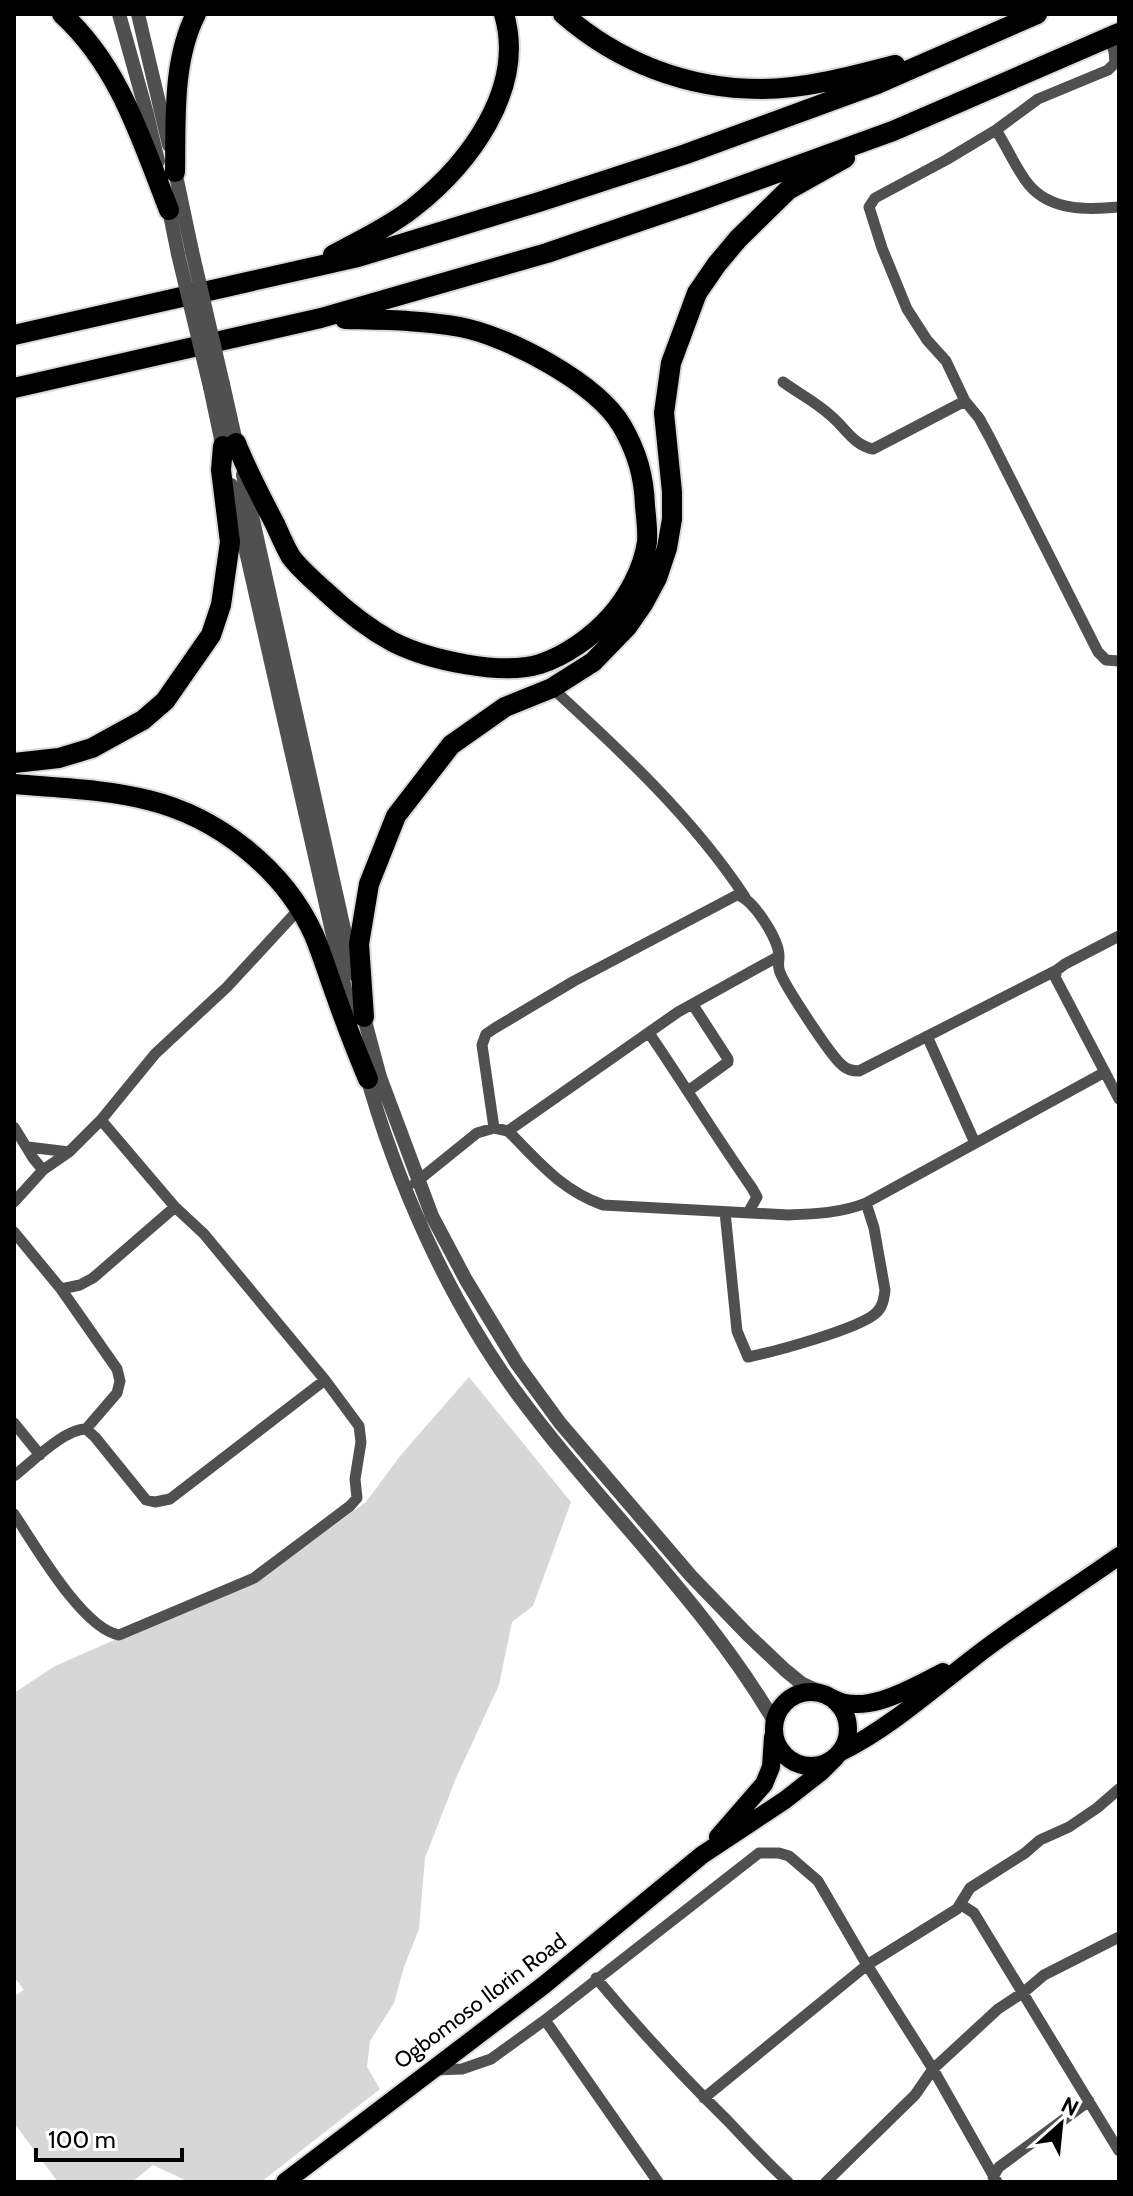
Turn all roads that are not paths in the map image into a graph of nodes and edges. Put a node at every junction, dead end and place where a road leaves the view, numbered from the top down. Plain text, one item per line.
1 (62, 14) edge
2 (119, 14) edge
3 (138, 14) edge
4 (196, 14) edge
5 (504, 14) edge
6 (563, 14) edge
7 (1037, 14) edge
8 (1115, 35) edge
9 (949, 51) junction
10 (996, 130) junction
11 (893, 131) junction
12 (175, 172) junction
13 (1119, 207) edge
14 (169, 210) junction
15 (185, 253) junction
16 (303, 270) junction
17 (321, 318) junction
18 (14, 335) edge
19 (783, 382) dead end
20 (14, 388) edge
21 (965, 401) junction
22 (229, 444) junction
23 (1119, 661) edge
24 (552, 688) junction
25 (14, 763) edge
26 (14, 784) edge
27 (745, 897) junction
28 (300, 908) junction
29 (1119, 936) edge
30 (779, 956) junction
31 (1057, 970) junction
32 (693, 1005) junction
33 (364, 1017) junction
34 (649, 1033) junction
35 (927, 1036) junction
36 (1105, 1072) junction
37 (368, 1079) junction
38 (688, 1091) junction
39 (1119, 1099) edge
40 (101, 1120) junction
41 (14, 1127) edge
42 (494, 1128) junction
43 (508, 1131) junction
44 (975, 1143) junction
45 (28, 1147) junction
46 (69, 1152) junction
47 (43, 1170) junction
48 (412, 1186) junction
49 (14, 1202) edge
50 (866, 1203) junction
51 (175, 1207) junction
52 (725, 1212) junction
53 (748, 1213) junction
54 (14, 1232) edge
55 (61, 1289) junction
56 (517, 1364) junction
57 (503, 1373) junction
58 (325, 1380) junction
59 (14, 1423) edge
60 (86, 1429) junction
61 (588, 1454) junction
62 (40, 1455) junction
63 (574, 1464) junction
64 (14, 1476) edge
65 (14, 1514) edge
66 (1119, 1556) edge
67 (974, 1657) junction
68 (826, 1695) junction
69 (774, 1728) junction
70 (838, 1755) junction
71 (1119, 1789) edge
72 (702, 1855) junction
73 (960, 1904) junction
74 (1119, 1937) edge
75 (867, 1965) junction
76 (596, 1978) junction
77 (1024, 1992) junction
78 (545, 2020) junction
79 (933, 2069) junction
80 (429, 2071) junction
81 (704, 2098) junction
82 (1089, 2101) junction
83 (1119, 2151) edge
84 (996, 2175) edge
85 (285, 2182) edge
86 (658, 2182) edge
87 (788, 2182) edge
88 (826, 2182) edge

1 - 14 highway
2 - 14 street
3 - 12 street
4 - 12 highway
5 - 16 highway
6 - 9 highway
7 - 9 highway
8 - 10 street
8 - 11 highway
9 - 16 highway
10 - 13 street
10 - 21 street
11 - 17 highway
11 - 24 highway
12 - 15 street
14 - 15 street
15 - 22 street, bridge
16 - 18 highway
17 - 20 highway
17 - 22 highway
19 - 21 street
21 - 23 street
22 - 25 highway
22 - 33 street
22 - 37 street
24 - 27 street
24 - 33 highway
26 - 28 highway
27 - 30 street
27 - 42 street
28 - 37 highway
28 - 40 street
29 - 31 street
30 - 32 street
30 - 35 street
31 - 35 street
31 - 36 street
32 - 34 street
32 - 38 street
33 - 48 street
34 - 38 street
34 - 43 street
35 - 44 street
36 - 39 street
36 - 44 street
37 - 48 street
38 - 53 street
40 - 46 street
40 - 51 street
41 - 45 street
42 - 43 street
42 - 48 street
43 - 52 street
44 - 50 street
45 - 46 street
45 - 47 street
46 - 47 street
47 - 49 street
48 - 56 street
48 - 57 street
50 - 52 street
50 - 53 street
51 - 55 street
51 - 58 street
52 - 53 street
54 - 55 street
55 - 60 street
56 - 57 street
56 - 61 street
57 - 63 street
58 - 60 street
58 - 65 street
59 - 62 street
60 - 62 street
61 - 63 street
61 - 68 street
62 - 64 street
63 - 69 street
66 - 67 highway
67 - 68 highway
67 - 70 highway
68 - 69 highway
68 - 70 highway
69 - 70 highway
69 - 72 highway
70 - 72 highway
71 - 73 street
72 - 80 highway, Ogbomoso Ilorin Road
73 - 75 street
73 - 77 street
74 - 77 street
75 - 76 street
75 - 79 street
75 - 81 street
76 - 78 street
76 - 81 street
77 - 79 street
77 - 82 street
78 - 80 street
78 - 86 street
79 - 84 street
79 - 88 street
80 - 85 highway, Ogbomoso Ilorin Road
81 - 87 street
82 - 83 street
82 - 84 street

